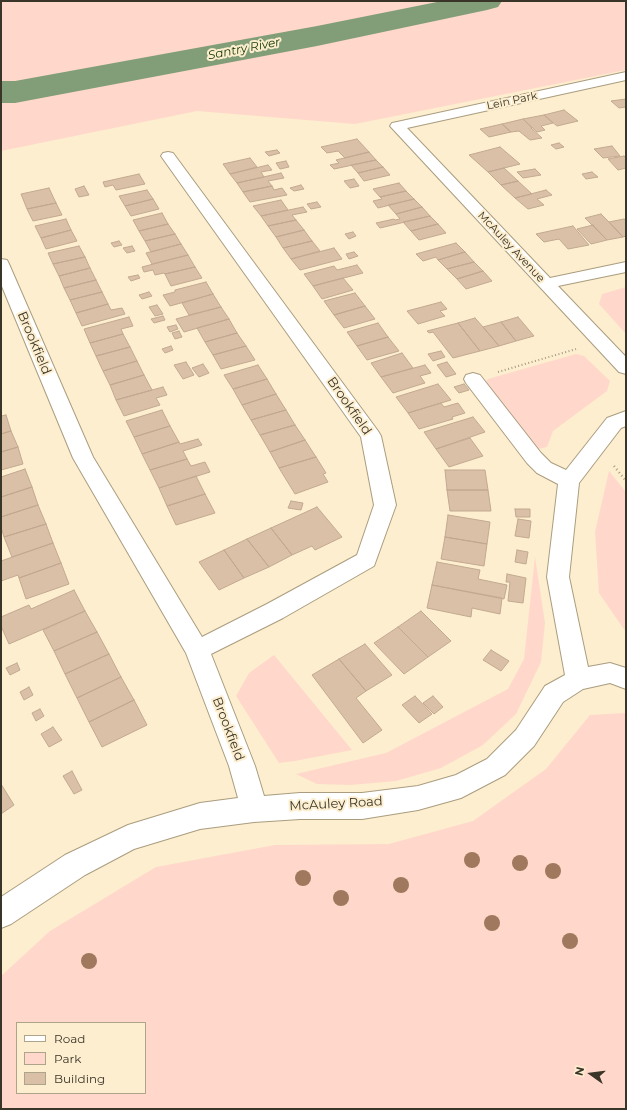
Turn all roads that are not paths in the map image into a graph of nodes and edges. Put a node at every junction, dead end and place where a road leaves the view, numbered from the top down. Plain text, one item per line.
1 (626, 76) edge
2 (397, 126) joint
3 (168, 156) dead end
4 (1, 264) edge
5 (626, 267) edge
6 (545, 284) junction
7 (626, 368) edge
8 (473, 380) road end
9 (626, 418) edge
10 (569, 481) junction
11 (197, 650) junction
12 (626, 679) edge
13 (578, 680) junction
14 (254, 809) junction
15 (1, 914) edge

1 - 2 street, Lein Park
2 - 6 street, McAuley Avenue
3 - 11 street, Brookfield
4 - 11 street, Brookfield
5 - 6 street
6 - 7 street, McAuley Avenue
8 - 10 street
9 - 10 street
10 - 13 street
11 - 14 street, Brookfield
12 - 13 street, McAuley Road
13 - 14 street, McAuley Road
14 - 15 street, McAuley Road

